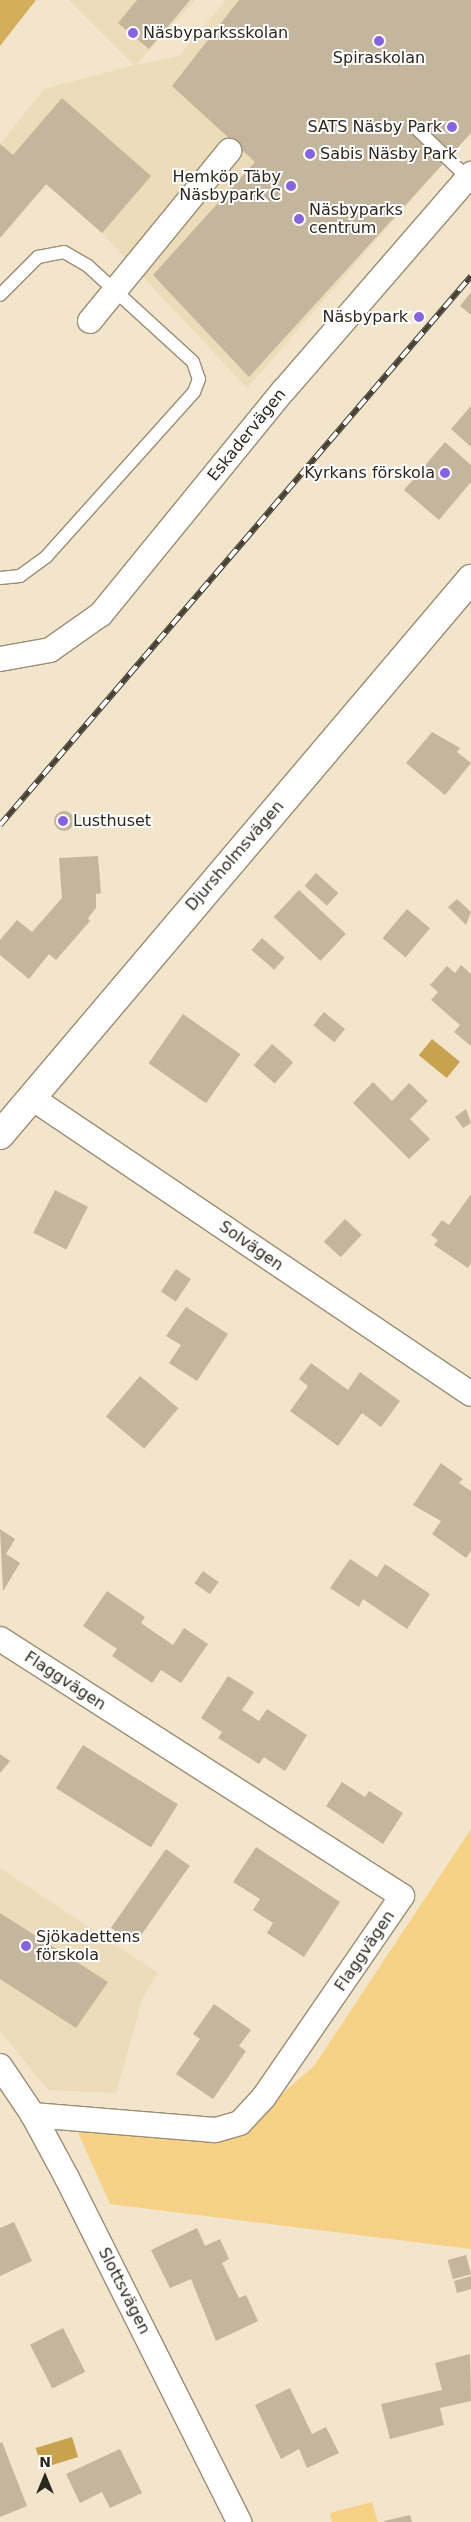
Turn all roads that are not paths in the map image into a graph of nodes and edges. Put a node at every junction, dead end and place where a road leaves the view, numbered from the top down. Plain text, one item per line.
1 (417, 129) dead end
2 (229, 151) dead end
3 (470, 176) edge
4 (114, 290) junction
5 (0, 295) edge
6 (90, 321) dead end
7 (0, 578) edge
8 (471, 579) edge
9 (0, 659) edge
10 (32, 1098) junction
11 (0, 1135) edge
12 (471, 1394) edge
13 (0, 1640) edge
14 (0, 2066) edge
15 (33, 2115) junction
16 (239, 2522) edge

1 - 3 lane
2 - 4 street
3 - 9 street, Eskadervägen
4 - 5 lane
4 - 6 street
4 - 7 lane
8 - 10 street, Djursholmsvägen
10 - 11 street, Djursholmsvägen
10 - 12 street, Solvägen
13 - 15 street, Flaggvägen
14 - 15 street, Slottsvägen
15 - 16 street, Slottsvägen

